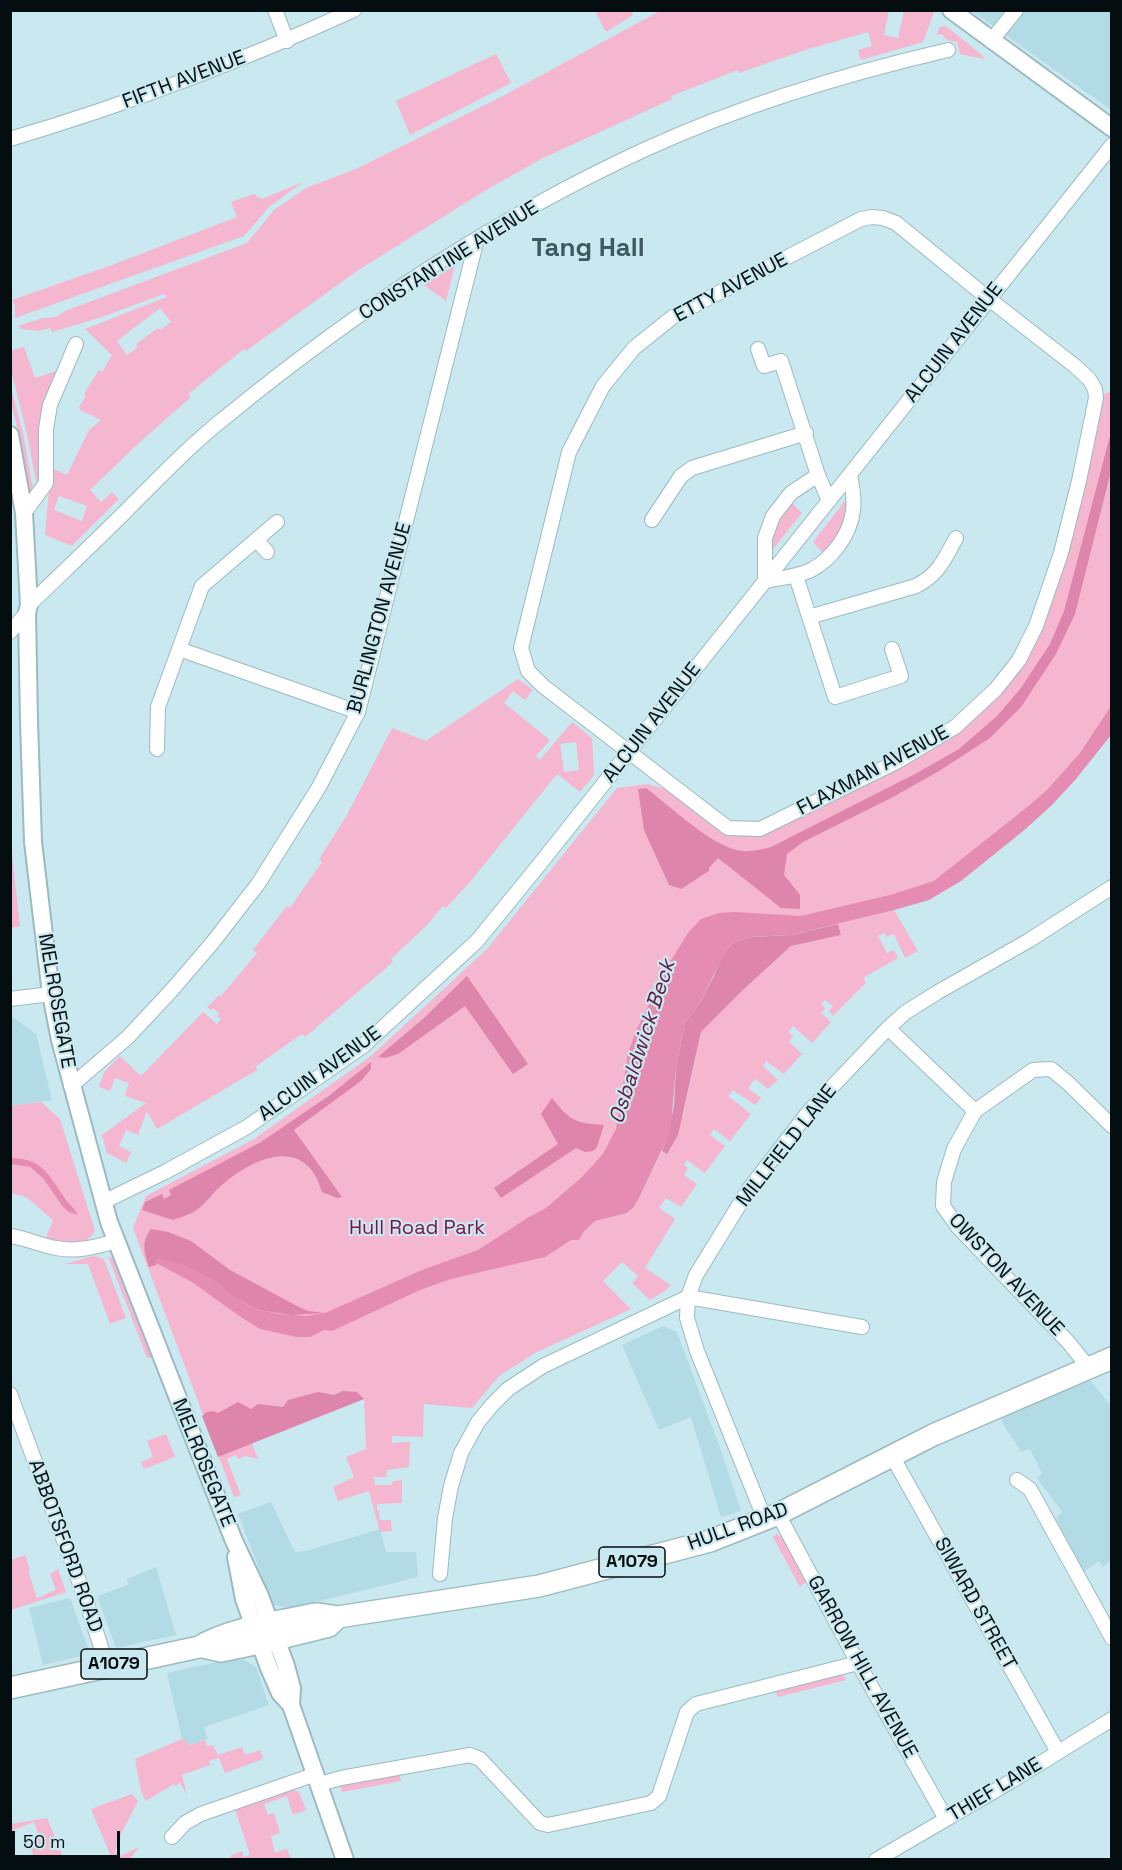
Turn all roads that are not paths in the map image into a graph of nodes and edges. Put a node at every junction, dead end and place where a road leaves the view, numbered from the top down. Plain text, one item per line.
1 (275, 10) edge
2 (354, 10) edge
3 (951, 10) edge
4 (1016, 10) edge
5 (287, 41) junction
6 (991, 41) junction
7 (948, 50) dead end
8 (1112, 128) edge
9 (10, 140) edge
10 (1112, 145) edge
11 (477, 239) junction
12 (989, 299) junction
13 (76, 344) dead end
14 (758, 349) dead end
15 (806, 433) junction
16 (10, 435) edge
17 (850, 474) junction
18 (818, 475) junction
19 (829, 501) junction
20 (24, 513) junction
21 (652, 520) dead end
22 (277, 522) dead end
23 (956, 538) dead end
24 (257, 540) junction
25 (267, 552) dead end
26 (796, 576) junction
27 (765, 581) junction
28 (28, 609) junction
29 (809, 617) junction
30 (10, 632) edge
31 (179, 649) junction
32 (892, 649) dead end
33 (358, 712) junction
34 (158, 749) dead end
35 (628, 752) junction
36 (1112, 887) edge
37 (51, 994) junction
38 (10, 999) edge
39 (888, 1028) junction
40 (71, 1086) junction
41 (975, 1111) junction
42 (1112, 1126) edge
43 (103, 1202) junction
44 (10, 1236) edge
45 (116, 1241) junction
46 (688, 1297) junction
47 (862, 1327) dead end
48 (1112, 1358) edge
49 (1089, 1368) junction
50 (10, 1394) edge
51 (892, 1456) junction
52 (1017, 1480) dead end
53 (771, 1517) junction
54 (440, 1574) dead end
55 (265, 1633) junction
56 (1112, 1638) edge
57 (858, 1663) junction
58 (107, 1666) junction
59 (10, 1688) edge
60 (1112, 1719) edge
61 (1058, 1752) junction
62 (318, 1779) junction
63 (946, 1819) junction
64 (172, 1837) dead end
65 (345, 1860) edge
66 (876, 1860) edge

1 - 5 street
2 - 5 street, FIFTH AVENUE
3 - 6 street
4 - 6 street
5 - 9 street, FIFTH AVENUE
6 - 8 street
7 - 11 street, CONSTANTINE AVENUE
10 - 12 street, ALCUIN AVENUE
11 - 28 street, CONSTANTINE AVENUE
11 - 33 street, BURLINGTON AVENUE
12 - 17 street, ALCUIN AVENUE
12 - 35 street, FLAXMAN AVENUE
12 - 35 street, ETTY AVENUE
13 - 20 street
14 - 15 street
15 - 18 street
15 - 21 street
16 - 20 street, MELROSEGATE
17 - 19 street, ALCUIN AVENUE
17 - 26 street
18 - 19 street
18 - 27 street
19 - 27 street, ALCUIN AVENUE
20 - 28 street, MELROSEGATE
22 - 24 street
23 - 29 street
24 - 25 street
24 - 31 street
26 - 27 street
26 - 29 street
27 - 35 street, ALCUIN AVENUE
28 - 30 street, CONSTANTINE AVENUE
28 - 37 street, MELROSEGATE
29 - 32 street
31 - 33 street
31 - 34 street
33 - 40 street, BURLINGTON AVENUE
35 - 43 street, ALCUIN AVENUE
36 - 39 street, MILLFIELD LANE
37 - 38 street
37 - 40 street, MELROSEGATE
39 - 41 street
39 - 46 street, MILLFIELD LANE
40 - 43 street, MELROSEGATE
41 - 42 street
41 - 49 street, OWSTON AVENUE
43 - 45 street, MELROSEGATE
44 - 45 street
45 - 55 street, MELROSEGATE
46 - 47 street
46 - 53 street, MILLFIELD LANE
46 - 54 street
48 - 49 main road, HULL ROAD / A1079
49 - 51 main road, HULL ROAD / A1079
50 - 58 street, ABBOTSFORD ROAD
51 - 53 main road, HULL ROAD / A1079
51 - 61 street, SIWARD STREET
52 - 56 street
53 - 55 main road, HULL ROAD / A1079
53 - 57 street, GARROW HILL AVENUE
55 - 58 main road, HULL ROAD / A1079
55 - 62 street, MELROSEGATE
57 - 62 street
57 - 63 street, GARROW HILL AVENUE
58 - 59 main road, HULL ROAD / A1079
60 - 61 street, THIEF LANE
61 - 63 street, THIEF LANE
62 - 64 street
62 - 65 street, MELROSEGATE
63 - 66 street, THIEF LANE

